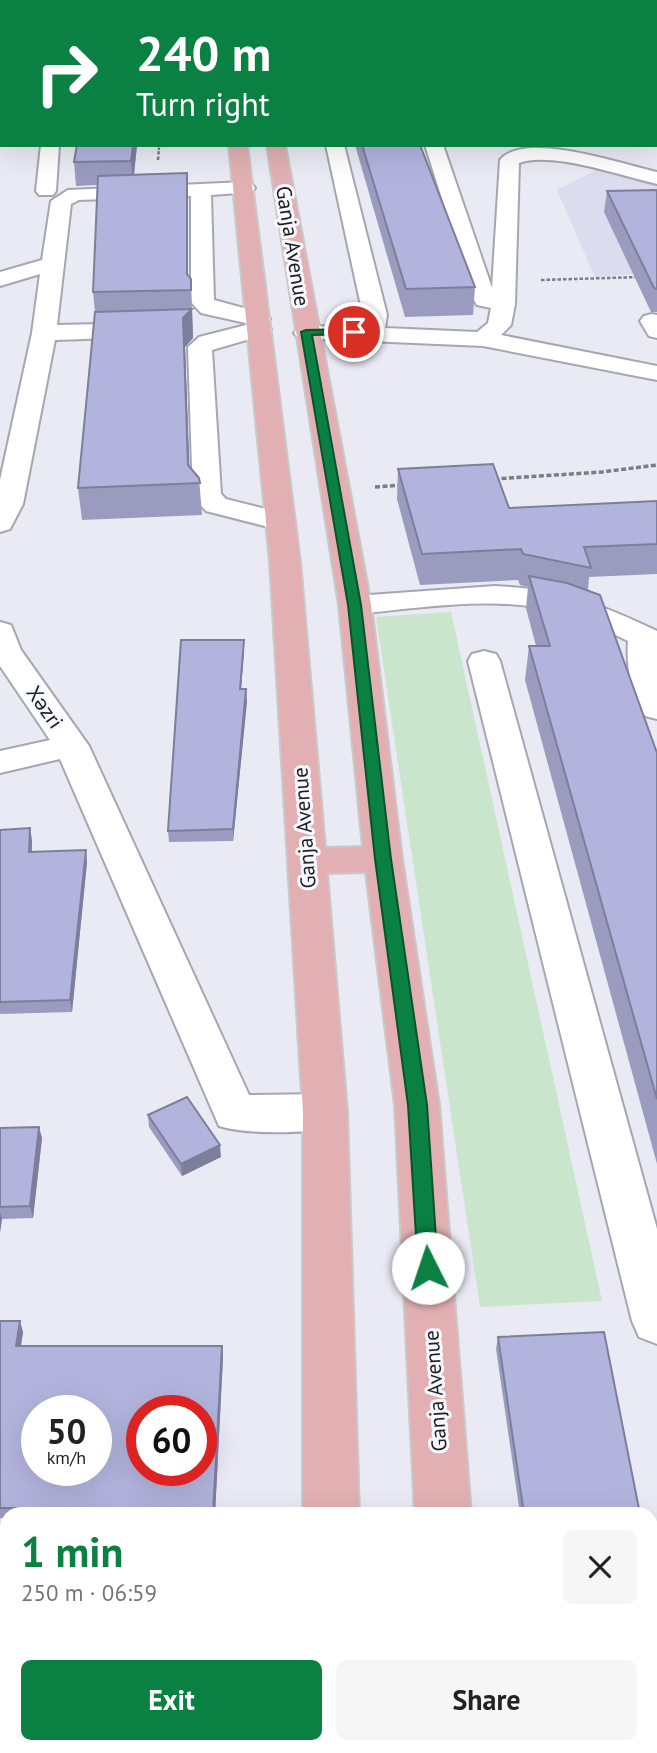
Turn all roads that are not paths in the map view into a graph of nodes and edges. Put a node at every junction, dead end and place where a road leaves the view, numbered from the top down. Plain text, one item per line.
1 (335, 147) edge
2 (435, 147) edge
3 (607, 147) edge
4 (538, 149) edge
5 (48, 155) edge
6 (279, 158) edge
7 (242, 168) edge
8 (608, 168) junction
9 (657, 178) edge
10 (201, 190) junction
11 (46, 191) dead end
12 (53, 264) junction
13 (0, 279) edge
14 (503, 304) junction
15 (259, 325) junction
16 (192, 329) edge
17 (165, 330) edge
18 (306, 332) junction
19 (44, 333) junction
20 (372, 333) junction
21 (483, 339) junction
22 (657, 373) edge
23 (280, 521) junction
24 (0, 523) edge
25 (355, 605) junction
26 (0, 632) edge
27 (650, 640) edge
28 (484, 661) dead end
29 (657, 709) edge
30 (72, 746) junction
31 (0, 762) edge
32 (383, 859) junction
33 (306, 861) junction
34 (325, 1112) junction
35 (657, 1321) edge
36 (331, 1507) edge
37 (443, 1507) edge

1 - 20 street
2 - 14 street
3 - 8 street
4 - 8 street
4 - 14 street
5 - 11 street
6 - 7 main road
6 - 18 main road, Ganja Avenue
7 - 10 street
7 - 15 main road, Ganja Avenue
8 - 9 street
10 - 12 street
10 - 15 street
12 - 13 street
12 - 19 street
14 - 21 street
15 - 16 street
15 - 23 main road, Ganja Avenue
15 - 23 street
17 - 19 street
18 - 20 street
18 - 25 main road, Ganja Avenue
19 - 24 street
20 - 21 street
21 - 22 street
23 - 33 main road, Ganja Avenue
25 - 27 street
25 - 32 main road, Ganja Avenue
26 - 30 street, Xəzri
27 - 29 street
28 - 35 street
30 - 31 street
30 - 34 street, Xəzri
32 - 33 main road
32 - 37 main road, Ganja Avenue
33 - 34 main road, Ganja Avenue
34 - 36 main road, Ganja Avenue

